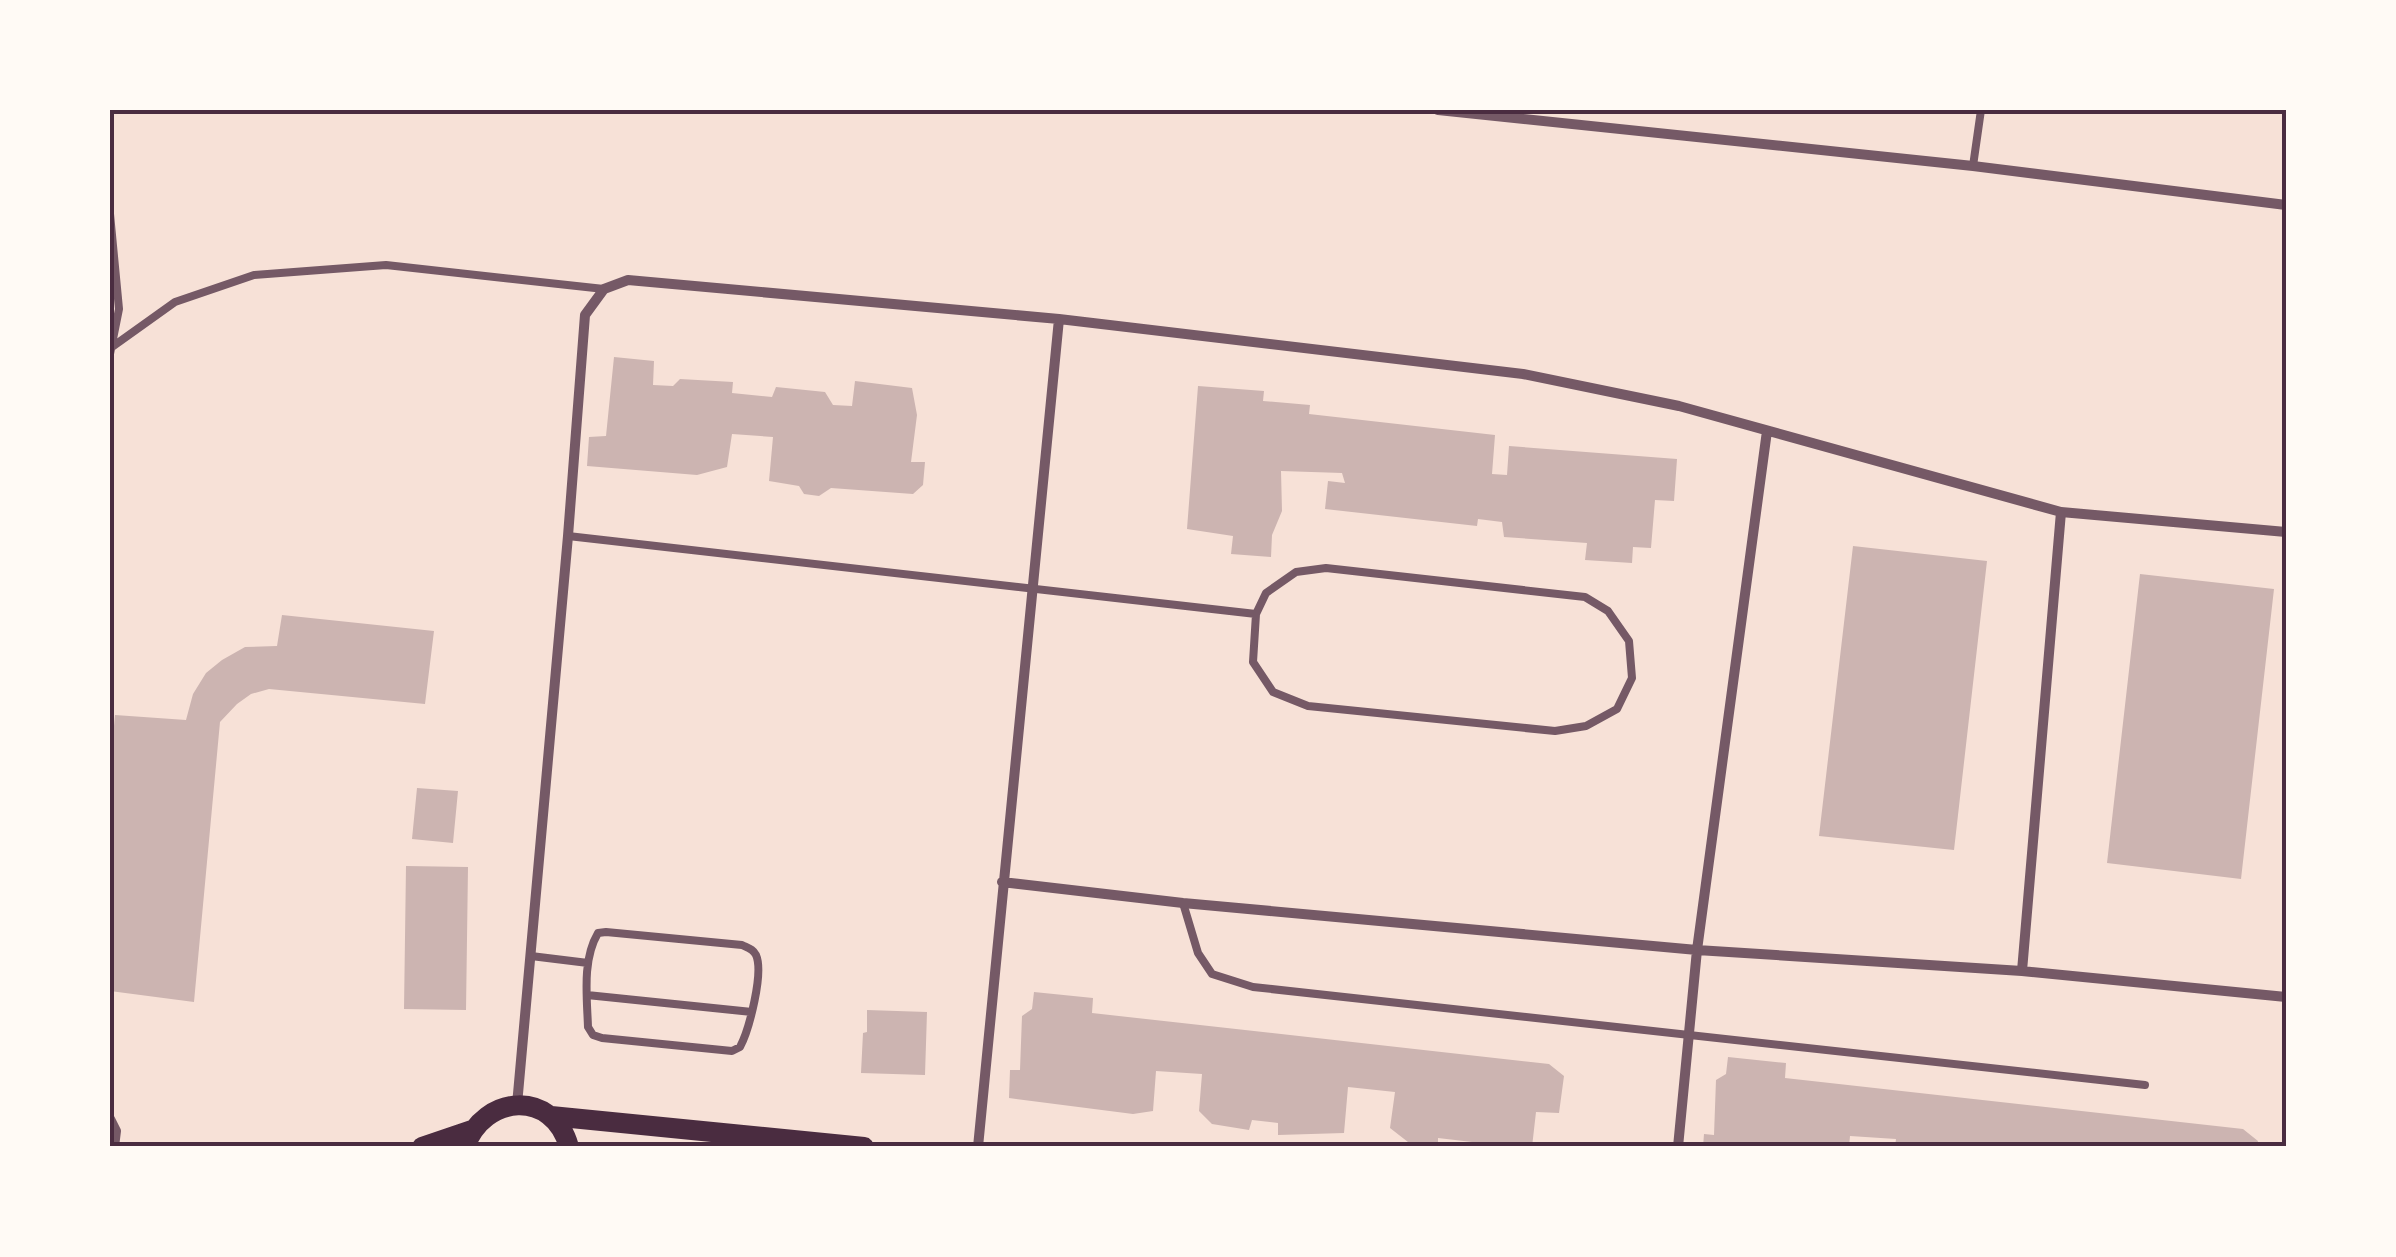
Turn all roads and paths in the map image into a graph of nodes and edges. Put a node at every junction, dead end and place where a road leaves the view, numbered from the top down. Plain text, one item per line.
1 (1438, 110) edge
2 (1981, 110) edge
3 (1973, 166) junction
4 (2286, 205) edge
5 (110, 214) edge
6 (604, 289) junction
7 (1059, 320) junction
8 (111, 350) edge
9 (1767, 432) junction
10 (2062, 512) junction
11 (2286, 532) edge
12 (568, 536) junction
13 (1032, 589) junction
14 (1256, 614) junction
15 (1002, 882) junction
16 (1183, 902) junction
17 (1698, 950) junction
18 (531, 956) junction
19 (588, 962) junction
20 (2022, 971) junction
21 (587, 995) junction
22 (2286, 997) edge
23 (752, 1012) junction
24 (1688, 1036) junction
25 (2145, 1085) dead end
26 (516, 1105) junction
27 (551, 1116) junction
28 (110, 1119) edge
29 (469, 1138) edge
30 (114, 1147) edge
31 (422, 1147) edge
32 (570, 1147) edge
33 (864, 1147) edge
34 (978, 1147) edge
35 (1678, 1147) edge

1 - 3 street
2 - 3 lane
3 - 4 street
5 - 8 lane
6 - 7 street
6 - 8 lane
6 - 12 street
7 - 9 street
7 - 13 street
9 - 10 street
9 - 17 street
10 - 11 street
10 - 20 street
12 - 13 lane
12 - 18 street
13 - 14 lane
13 - 15 street
14 - 14 lane
15 - 16 street
15 - 34 street
16 - 17 street
16 - 24 lane
17 - 20 street
17 - 24 street
18 - 19 lane
18 - 26 street
19 - 21 lane
19 - 23 lane
20 - 22 street
21 - 23 lane
21 - 23 lane
24 - 25 lane
24 - 35 street
26 - 27 main road
26 - 29 main road
27 - 32 main road
27 - 33 main road
28 - 30 street
29 - 31 main road

